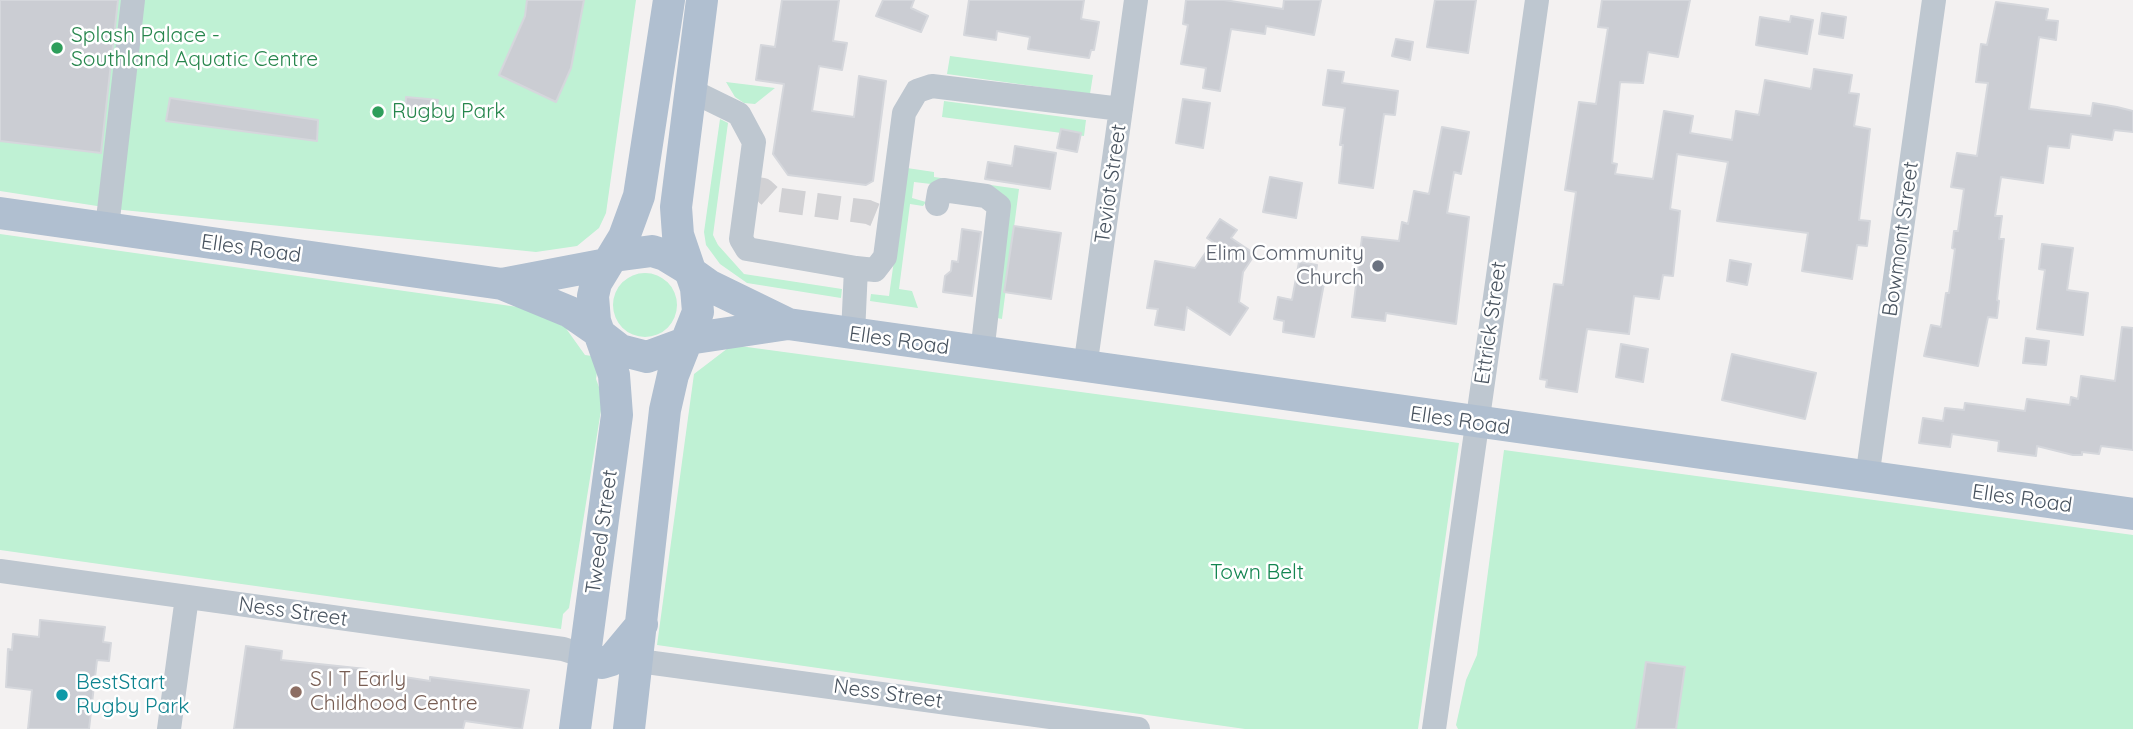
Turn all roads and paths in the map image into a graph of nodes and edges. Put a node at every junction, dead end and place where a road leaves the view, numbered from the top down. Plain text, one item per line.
1 (133, 0) edge
2 (669, 0) edge
3 (702, 0) edge
4 (1136, 0) edge
5 (1537, 0) edge
6 (1934, 0) edge
7 (690, 90) junction
8 (1121, 109) junction
9 (937, 204) dead end
10 (0, 213) edge
11 (107, 228) junction
12 (610, 260) junction
13 (856, 268) junction
14 (688, 270) junction
15 (502, 284) junction
16 (788, 324) junction
17 (601, 334) junction
18 (853, 334) junction
19 (687, 341) junction
20 (982, 353) junction
21 (1085, 368) junction
22 (1477, 423) junction
23 (1867, 478) junction
24 (2133, 514) edge
25 (0, 571) edge
26 (187, 597) junction
27 (642, 622) junction
28 (585, 656) junction
29 (639, 661) junction
30 (1035, 722) edge
31 (169, 729) edge
32 (575, 729) edge
33 (629, 729) edge
34 (1138, 729) edge
35 (1434, 729) edge

1 - 11 street
2 - 12 main road, Tweed Street
3 - 7 main road
4 - 8 street, Teviot Street
5 - 22 street, Ettrick Street
6 - 23 street, Bowmont Street
7 - 13 street
7 - 14 main road
8 - 13 street
8 - 21 street, Teviot Street
9 - 20 street
10 - 11 main road, Elles Road
11 - 15 main road, Elles Road
12 - 14 main road
12 - 15 main road, Elles Road
12 - 17 main road, Tweed Street
13 - 18 street
14 - 16 main road, Elles Road
14 - 19 main road
15 - 17 main road, Elles Road
16 - 18 main road, Elles Road
16 - 19 main road, Elles Road
17 - 19 main road
17 - 28 main road, Tweed Street
18 - 20 main road, Elles Road
19 - 27 main road
20 - 21 main road, Elles Road
21 - 22 main road, Elles Road
22 - 23 main road, Elles Road
22 - 35 street, Ettrick Street
23 - 24 main road, Elles Road
25 - 26 street, Ness Street
26 - 28 street, Ness Street
26 - 31 street
27 - 28 main road
27 - 29 main road
28 - 32 main road, Tweed Street
29 - 30 street, Ness Street
29 - 33 main road
30 - 34 street, Ness Street

